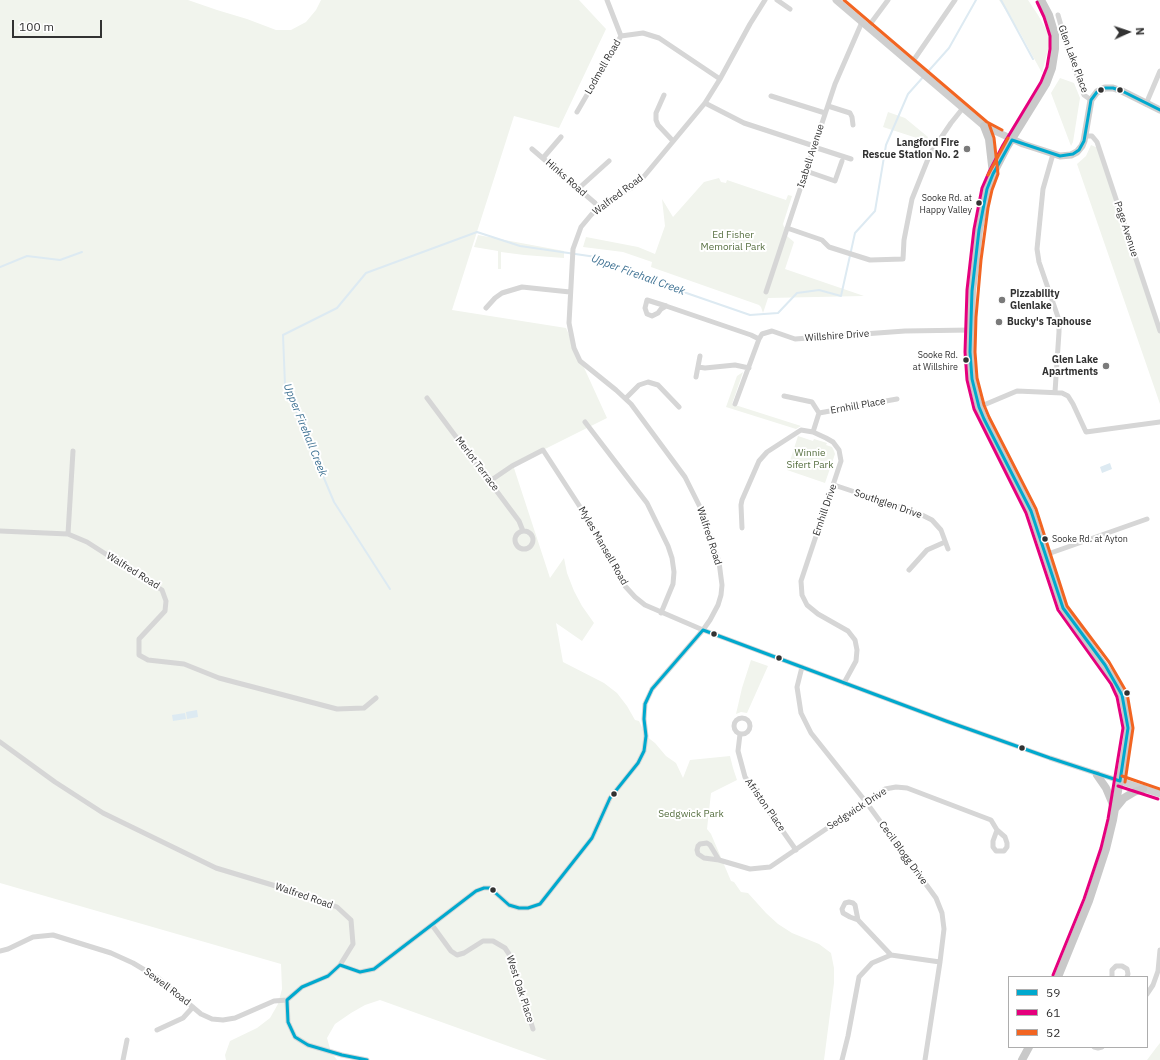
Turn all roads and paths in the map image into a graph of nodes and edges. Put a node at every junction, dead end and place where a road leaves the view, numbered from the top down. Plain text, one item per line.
1 (607, 0) edge
2 (765, 0) edge
3 (777, 0) edge
4 (836, 0) edge
5 (888, 0) edge
6 (955, 0) edge
7 (1041, 0) edge
8 (790, 9) dead end
9 (1058, 15) dead end
10 (862, 22) junction
11 (868, 27) junction
12 (621, 36) junction
13 (912, 64) junction
14 (1160, 71) edge
15 (720, 79) junction
16 (664, 95) dead end
17 (771, 96) dead end
18 (1091, 100) junction
19 (705, 103) junction
20 (1146, 104) junction
21 (828, 106) junction
22 (963, 108) junction
23 (1160, 110) edge
24 (577, 112) dead end
25 (825, 113) junction
26 (853, 126) dead end
27 (984, 126) junction
28 (1085, 136) junction
29 (561, 137) dead end
30 (1012, 140) junction
31 (673, 141) junction
32 (814, 147) junction
33 (532, 149) dead end
34 (1053, 154) junction
35 (543, 158) junction
36 (851, 159) dead end
37 (609, 161) dead end
38 (842, 161) dead end
39 (806, 171) junction
40 (993, 174) junction
41 (578, 189) junction
42 (598, 208) junction
43 (788, 228) junction
44 (570, 292) junction
45 (766, 292) dead end
46 (666, 306) dead end
47 (486, 308) dead end
48 (971, 330) junction
49 (1160, 331) edge
50 (758, 339) junction
51 (700, 356) dead end
52 (698, 367) junction
53 (749, 368) junction
54 (696, 377) dead end
55 (1055, 392) junction
56 (784, 396) dead end
57 (427, 398) dead end
58 (626, 398) junction
59 (897, 399) dead end
60 (735, 404) dead end
61 (679, 407) dead end
62 (979, 407) junction
63 (819, 413) junction
64 (585, 422) dead end
65 (1160, 422) edge
66 (813, 432) junction
67 (73, 451) dead end
68 (490, 481) junction
69 (834, 485) junction
70 (1147, 519) dead end
71 (742, 528) dead end
72 (0, 531) edge
73 (523, 531) dead end
74 (68, 534) junction
75 (945, 542) junction
76 (948, 549) dead end
77 (1045, 555) junction
78 (909, 570) dead end
79 (661, 613) junction
80 (703, 630) junction
81 (802, 667) junction
82 (844, 683) junction
83 (376, 698) dead end
84 (740, 734) dead end
85 (0, 742) edge
86 (1097, 775) junction
87 (1120, 781) junction
88 (1143, 789) junction
89 (1160, 794) edge
90 (866, 802) junction
91 (1114, 810) junction
92 (997, 830) dead end
93 (796, 850) junction
94 (719, 860) dead end
95 (858, 920) dead end
96 (432, 924) junction
97 (1160, 950) edge
98 (0, 951) edge
99 (891, 955) junction
100 (940, 962) junction
101 (340, 964) junction
102 (1058, 976) edge
103 (1112, 976) edge
104 (1127, 976) edge
105 (1148, 992) edge
106 (287, 1000) junction
107 (193, 1007) junction
108 (533, 1029) dead end
109 (157, 1030) dead end
110 (127, 1040) dead end
111 (1028, 1048) edge
112 (123, 1060) edge
113 (367, 1060) edge
114 (842, 1060) edge
115 (925, 1060) edge
116 (1022, 1060) edge

1 - 12 street
2 - 15 street, Walfred Road
3 - 8 street
4 - 10 main road
5 - 11 street
6 - 13 street
7 - 30 main road
9 - 18 street, Glen Lake Place
10 - 11 main road
10 - 21 street, Isabell Avenue
11 - 13 main road
12 - 15 street, Lodmell Road
12 - 24 street, Lodmell Road
13 - 22 main road
14 - 20 street
15 - 19 street, Walfred Road
16 - 31 street
17 - 25 street
18 - 20 main road
18 - 28 main road
19 - 31 street, Walfred Road
19 - 32 street
20 - 23 main road
21 - 25 street, Isabell Avenue
21 - 26 street
22 - 27 main road
22 - 43 street
25 - 32 street, Isabell Avenue
27 - 30 main road
27 - 40 main road
28 - 34 main road
28 - 49 street, Page Avenue
29 - 35 street
30 - 34 main road
30 - 40 main road
31 - 42 street, Walfred Road
32 - 36 street
32 - 39 street, Isabell Avenue
33 - 35 street, Hinks Road
34 - 55 street
35 - 41 street, Hinks Road
37 - 41 street
38 - 39 street
39 - 43 street, Isabell Avenue
40 - 48 main road
41 - 42 street, Hinks Road
42 - 44 street, Walfred Road
43 - 45 street, Isabell Avenue
44 - 47 street
44 - 58 street, Walfred Road
46 - 50 street
48 - 50 street, Willshire Drive
48 - 62 main road
50 - 53 street
51 - 52 street
52 - 53 street
52 - 54 street
53 - 60 street
55 - 62 street
55 - 65 street
56 - 63 street, Ernhill Place
57 - 68 street, Merlot Terrace
58 - 61 street
58 - 80 street, Walfred Road
59 - 63 street, Ernhill Place
62 - 77 main road
63 - 66 street, Ernhill Place
64 - 79 street
66 - 69 street, Ernhill Drive
66 - 71 street
67 - 74 street
68 - 73 street, Merlot Terrace
68 - 79 street, Myles Mansell Road
69 - 75 street, Southglen Drive
69 - 82 street, Ernhill Drive
70 - 77 street
72 - 74 street, Walfred Road
74 - 83 street, Walfred Road
75 - 76 street, Southglen Drive
75 - 78 street
77 - 87 main road
79 - 80 street, Myles Mansell Road
80 - 81 street, Myles Mansell Road
80 - 96 street, Walfred Road
81 - 82 street, Myles Mansell Road
81 - 90 street, Cecil Blogg Drive
82 - 86 street, Myles Mansell Road
84 - 93 street, Afriston Place
85 - 101 street, Walfred Road
86 - 87 street, Myles Mansell Road
86 - 91 main road
87 - 88 main road
87 - 91 main road
88 - 89 main road
88 - 91 main road
90 - 92 street, Sedgwick Drive
90 - 93 street, Sedgwick Drive
90 - 100 street, Cecil Blogg Drive
91 - 102 main road
93 - 94 street, Sedgwick Drive
95 - 99 street
96 - 101 street, Walfred Road
96 - 108 street, West Oak Place
97 - 105 street
98 - 107 street, Sewell Road
99 - 100 street
99 - 114 street
100 - 115 street, Cecil Blogg Drive
101 - 106 street
103 - 104 street
106 - 107 street, Sewell Road
106 - 113 street
107 - 109 street
110 - 112 street
111 - 116 main road

